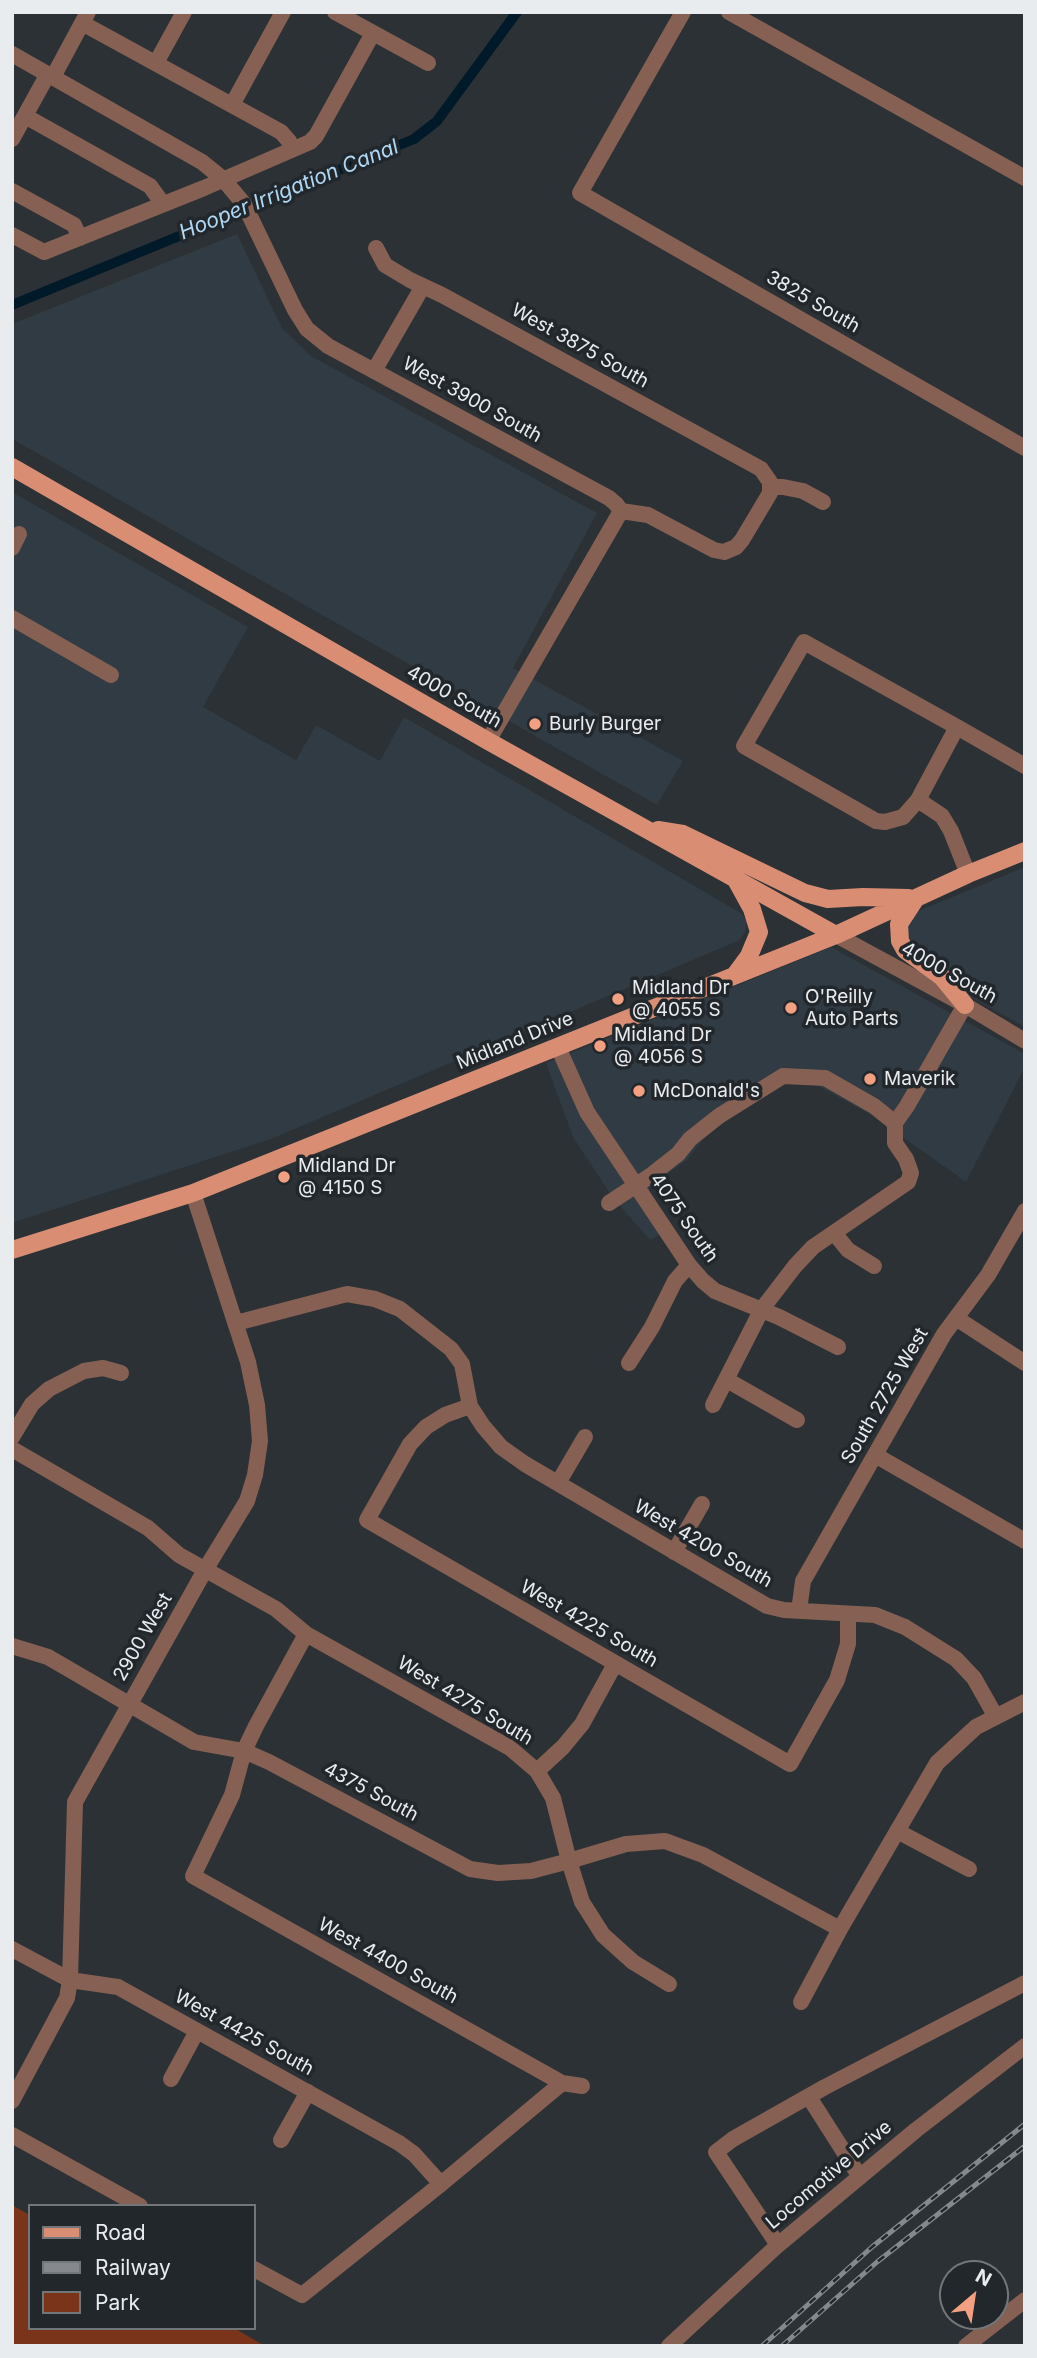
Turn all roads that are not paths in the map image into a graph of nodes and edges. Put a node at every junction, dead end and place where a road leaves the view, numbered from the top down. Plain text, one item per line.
1 (184, 12) edge
2 (283, 12) edge
3 (335, 12) edge
4 (683, 12) edge
5 (729, 12) edge
6 (85, 18) edge
7 (373, 33) junction
8 (12, 54) edge
9 (156, 63) junction
10 (428, 63) dead end
11 (51, 75) junction
12 (232, 105) junction
13 (25, 116) junction
14 (12, 139) edge
15 (291, 149) junction
16 (1025, 178) edge
17 (226, 183) junction
18 (12, 191) edge
19 (163, 205) junction
20 (12, 235) edge
21 (80, 238) junction
22 (376, 248) dead end
23 (423, 285) junction
24 (374, 371) junction
25 (1025, 447) edge
26 (12, 467) edge
27 (769, 483) junction
28 (823, 502) dead end
29 (621, 511) junction
30 (12, 618) edge
31 (111, 675) dead end
32 (957, 727) junction
33 (488, 741) junction
34 (1025, 766) edge
35 (918, 800) junction
36 (647, 829) junction
37 (1025, 851) edge
38 (968, 874) junction
39 (735, 878) junction
40 (916, 898) junction
41 (836, 935) junction
42 (734, 976) junction
43 (965, 1004) junction
44 (1025, 1041) edge
45 (558, 1046) junction
46 (895, 1123) junction
47 (635, 1186) junction
48 (193, 1193) junction
49 (609, 1203) dead end
50 (1025, 1211) edge
51 (835, 1234) junction
52 (12, 1250) edge
53 (689, 1265) junction
54 (874, 1266) dead end
55 (762, 1309) junction
56 (956, 1318) junction
57 (236, 1323) junction
58 (838, 1347) dead end
59 (629, 1363) dead end
60 (1025, 1363) edge
61 (121, 1373) dead end
62 (727, 1380) junction
63 (713, 1405) dead end
64 (470, 1406) junction
65 (797, 1419) dead end
66 (12, 1437) edge
67 (585, 1437) dead end
68 (12, 1449) edge
69 (875, 1455) junction
70 (558, 1483) junction
71 (702, 1504) dead end
72 (1025, 1541) edge
73 (674, 1552) junction
74 (205, 1570) junction
75 (799, 1611) junction
76 (848, 1614) junction
77 (306, 1634) junction
78 (12, 1646) edge
79 (615, 1664) junction
80 (1025, 1702) edge
81 (129, 1704) junction
82 (996, 1717) junction
83 (244, 1751) junction
84 (537, 1771) junction
85 (897, 1831) junction
86 (569, 1861) junction
87 (969, 1869) dead end
88 (840, 1929) junction
89 (12, 1949) edge
90 (70, 1980) junction
91 (1025, 1983) edge
92 (669, 1984) dead end
93 (801, 2002) dead end
94 (197, 2031) junction
95 (1025, 2046) edge
96 (171, 2079) dead end
97 (562, 2083) junction
98 (582, 2087) dead end
99 (307, 2092) junction
100 (809, 2097) junction
101 (12, 2101) edge
102 (12, 2135) edge
103 (281, 2140) dead end
104 (860, 2177) junction
105 (441, 2184) junction
106 (136, 2204) edge
107 (778, 2245) junction
108 (256, 2270) edge
109 (1025, 2300) edge
110 (669, 2346) edge
111 (966, 2346) edge

1 - 9 street
2 - 12 street
3 - 7 street
4 - 25 street, 3825 South
5 - 16 street
6 - 9 street
6 - 11 street
7 - 10 street
7 - 15 street
8 - 11 street, West 3900 South
9 - 12 street
11 - 13 street
11 - 17 street, West 3900 South
12 - 15 street
13 - 14 street
13 - 19 street
15 - 17 street
17 - 19 street
17 - 24 street, West 3900 South
18 - 21 street
19 - 21 street
20 - 21 street
22 - 23 street, West 3875 South
23 - 24 street
23 - 27 street, West 3875 South
24 - 29 street, West 3900 South
26 - 33 main road, 4000 South
27 - 28 street, West 3875 South
27 - 29 street, West 3900 South
29 - 33 street
30 - 31 street
32 - 34 street
32 - 35 street
32 - 35 street
33 - 36 main road, 4000 South
35 - 38 street
36 - 39 main road, 4000 South
36 - 40 main road
37 - 38 main road, Midland Drive
38 - 40 main road, Midland Drive
39 - 41 main road, 4000 South
39 - 42 main road
40 - 41 main road, Midland Drive
40 - 43 main road
41 - 42 main road, Midland Drive
41 - 43 street, 4000 South
42 - 45 main road, Midland Drive
43 - 44 street, 4000 South
43 - 46 street
45 - 47 street, 4075 South
45 - 48 main road, Midland Drive
46 - 47 street
46 - 51 street
47 - 49 street
47 - 53 street, 4075 South
48 - 52 main road, Midland Drive
48 - 57 street, 2900 West
50 - 56 street, South 2725 West
51 - 54 street
51 - 55 street
53 - 55 street, 4075 South
53 - 59 street
55 - 58 street, 4075 South
55 - 62 street
56 - 60 street
56 - 69 street, South 2725 West
57 - 64 street, West 4200 South
57 - 74 street, 2900 West
61 - 66 street
62 - 63 street
62 - 65 street
64 - 70 street, West 4200 South
64 - 79 street, West 4225 South
67 - 70 street
68 - 74 street, West 4275 South
69 - 72 street
69 - 75 street, South 2725 West
70 - 73 street, West 4200 South
71 - 73 street
73 - 75 street, West 4200 South
74 - 77 street, West 4275 South
74 - 81 street, 2900 West
75 - 76 street, West 4200 South
76 - 79 street, West 4225 South
76 - 82 street, West 4200 South
77 - 83 street
77 - 84 street, West 4275 South
78 - 81 street, 4375 South
79 - 84 street
80 - 82 street
81 - 83 street, 4375 South
81 - 90 street, 2900 West
82 - 85 street
83 - 86 street, 4375 South
83 - 97 street, West 4400 South
84 - 86 street, West 4275 South
85 - 87 street
85 - 88 street
86 - 88 street
86 - 92 street
88 - 93 street
89 - 90 street, West 4425 South
90 - 94 street, West 4425 South
90 - 101 street, 2900 West
91 - 100 street
94 - 96 street
94 - 99 street, West 4425 South
95 - 104 street, Locomotive Drive
97 - 98 street, West 4400 South
97 - 105 street
99 - 103 street
99 - 105 street, West 4425 South
100 - 104 street
100 - 107 street
102 - 106 street
104 - 107 street, Locomotive Drive
105 - 108 street
107 - 110 street, Locomotive Drive
109 - 111 street

